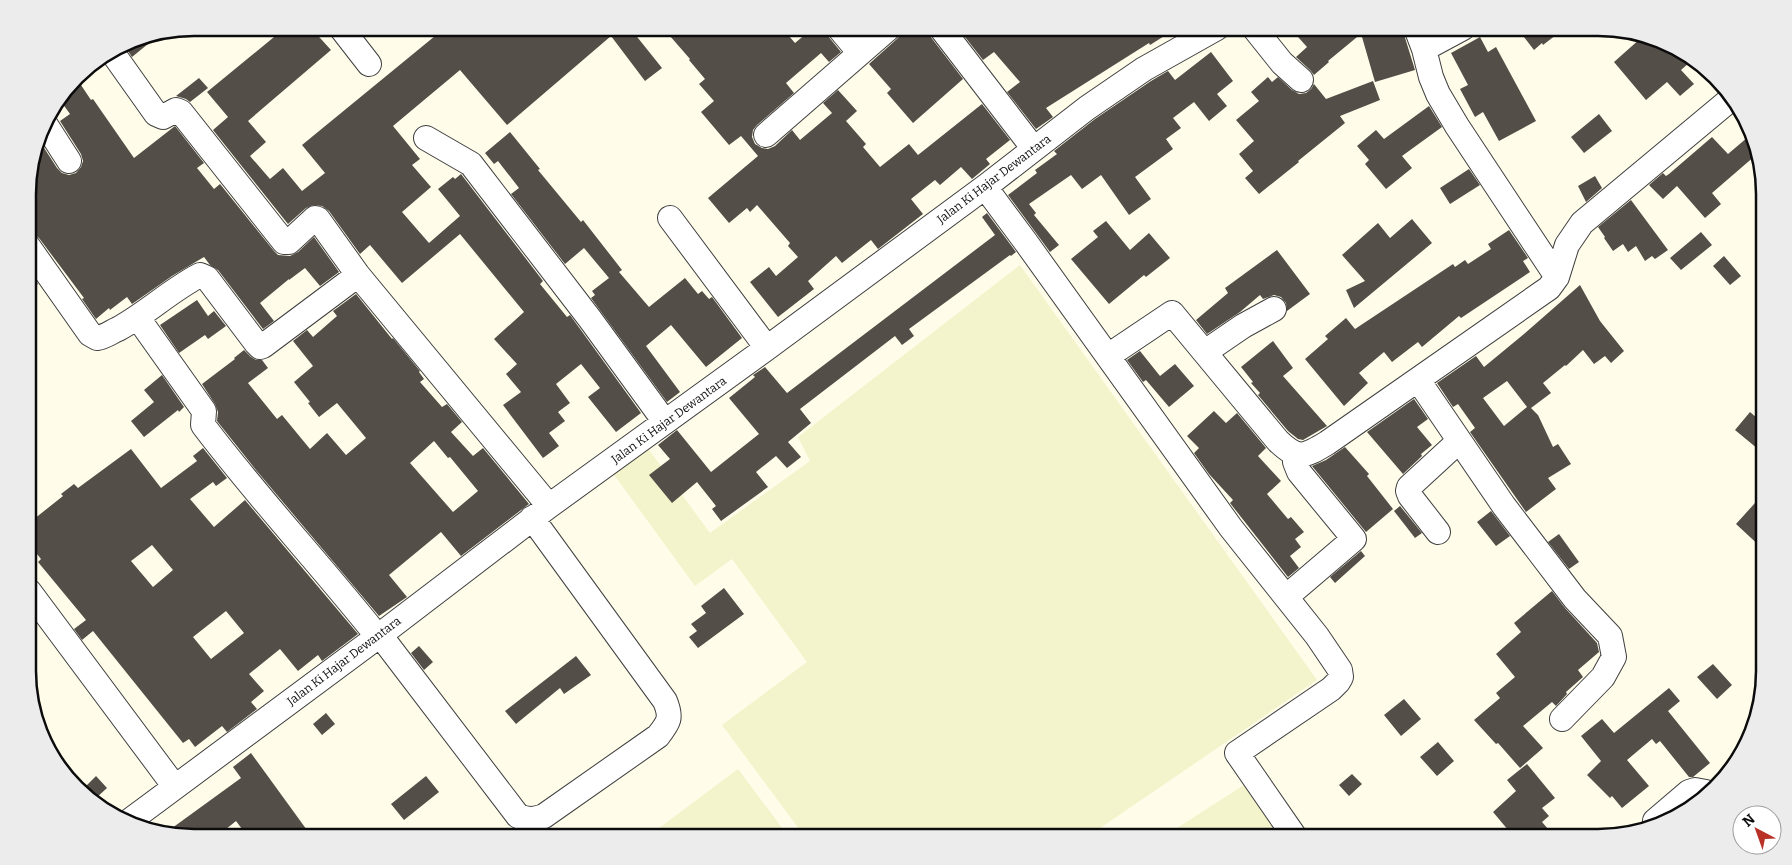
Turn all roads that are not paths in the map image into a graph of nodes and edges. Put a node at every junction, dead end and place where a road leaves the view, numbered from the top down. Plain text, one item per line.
1 (948, 36) edge
2 (1184, 36) edge
3 (1261, 36) edge
4 (348, 37) edge
5 (846, 37) edge
6 (878, 37) edge
7 (1420, 38) edge
8 (859, 52) junction
9 (116, 58) edge
10 (369, 64) dead end
11 (1301, 80) dead end
12 (1726, 103) edge
13 (50, 131) edge
14 (766, 135) dead end
15 (426, 138) dead end
16 (1034, 149) junction
17 (69, 161) dead end
18 (985, 187) junction
19 (670, 218) dead end
20 (37, 259) edge
21 (358, 275) junction
22 (1557, 277) junction
23 (1274, 309) dead end
24 (138, 318) junction
25 (768, 348) junction
26 (1205, 352) junction
27 (1108, 356) junction
28 (1418, 380) junction
29 (665, 422) junction
30 (1459, 441) junction
31 (1297, 455) junction
32 (541, 512) junction
33 (1438, 532) dead end
34 (1286, 597) junction
35 (36, 601) edge
36 (379, 636) junction
37 (1562, 719) dead end
38 (175, 787) junction
39 (1699, 791) edge
40 (1664, 813) edge
41 (135, 817) edge
42 (1289, 828) edge

1 - 16 street
2 - 16 street, Jalan Ki Hajar Dewantara
3 - 11 street
4 - 10 street
5 - 8 street
6 - 8 street
7 - 22 street
8 - 14 street
9 - 21 street
12 - 22 street
13 - 17 street
15 - 29 street
16 - 18 street, Jalan Ki Hajar Dewantara
18 - 25 street, Jalan Ki Hajar Dewantara
18 - 27 street
19 - 25 street
20 - 24 street
21 - 24 street
21 - 32 street
22 - 28 street
23 - 26 street
24 - 36 street
25 - 29 street, Jalan Ki Hajar Dewantara
26 - 27 street
26 - 31 street
27 - 34 street
28 - 30 street
28 - 31 street
29 - 32 street, Jalan Ki Hajar Dewantara
30 - 33 street
30 - 37 street
31 - 34 street
32 - 36 street, Jalan Ki Hajar Dewantara
32 - 36 street
34 - 42 street
35 - 38 street
36 - 38 street, Jalan Ki Hajar Dewantara
38 - 41 street, Jalan Ki Hajar Dewantara
39 - 40 street

